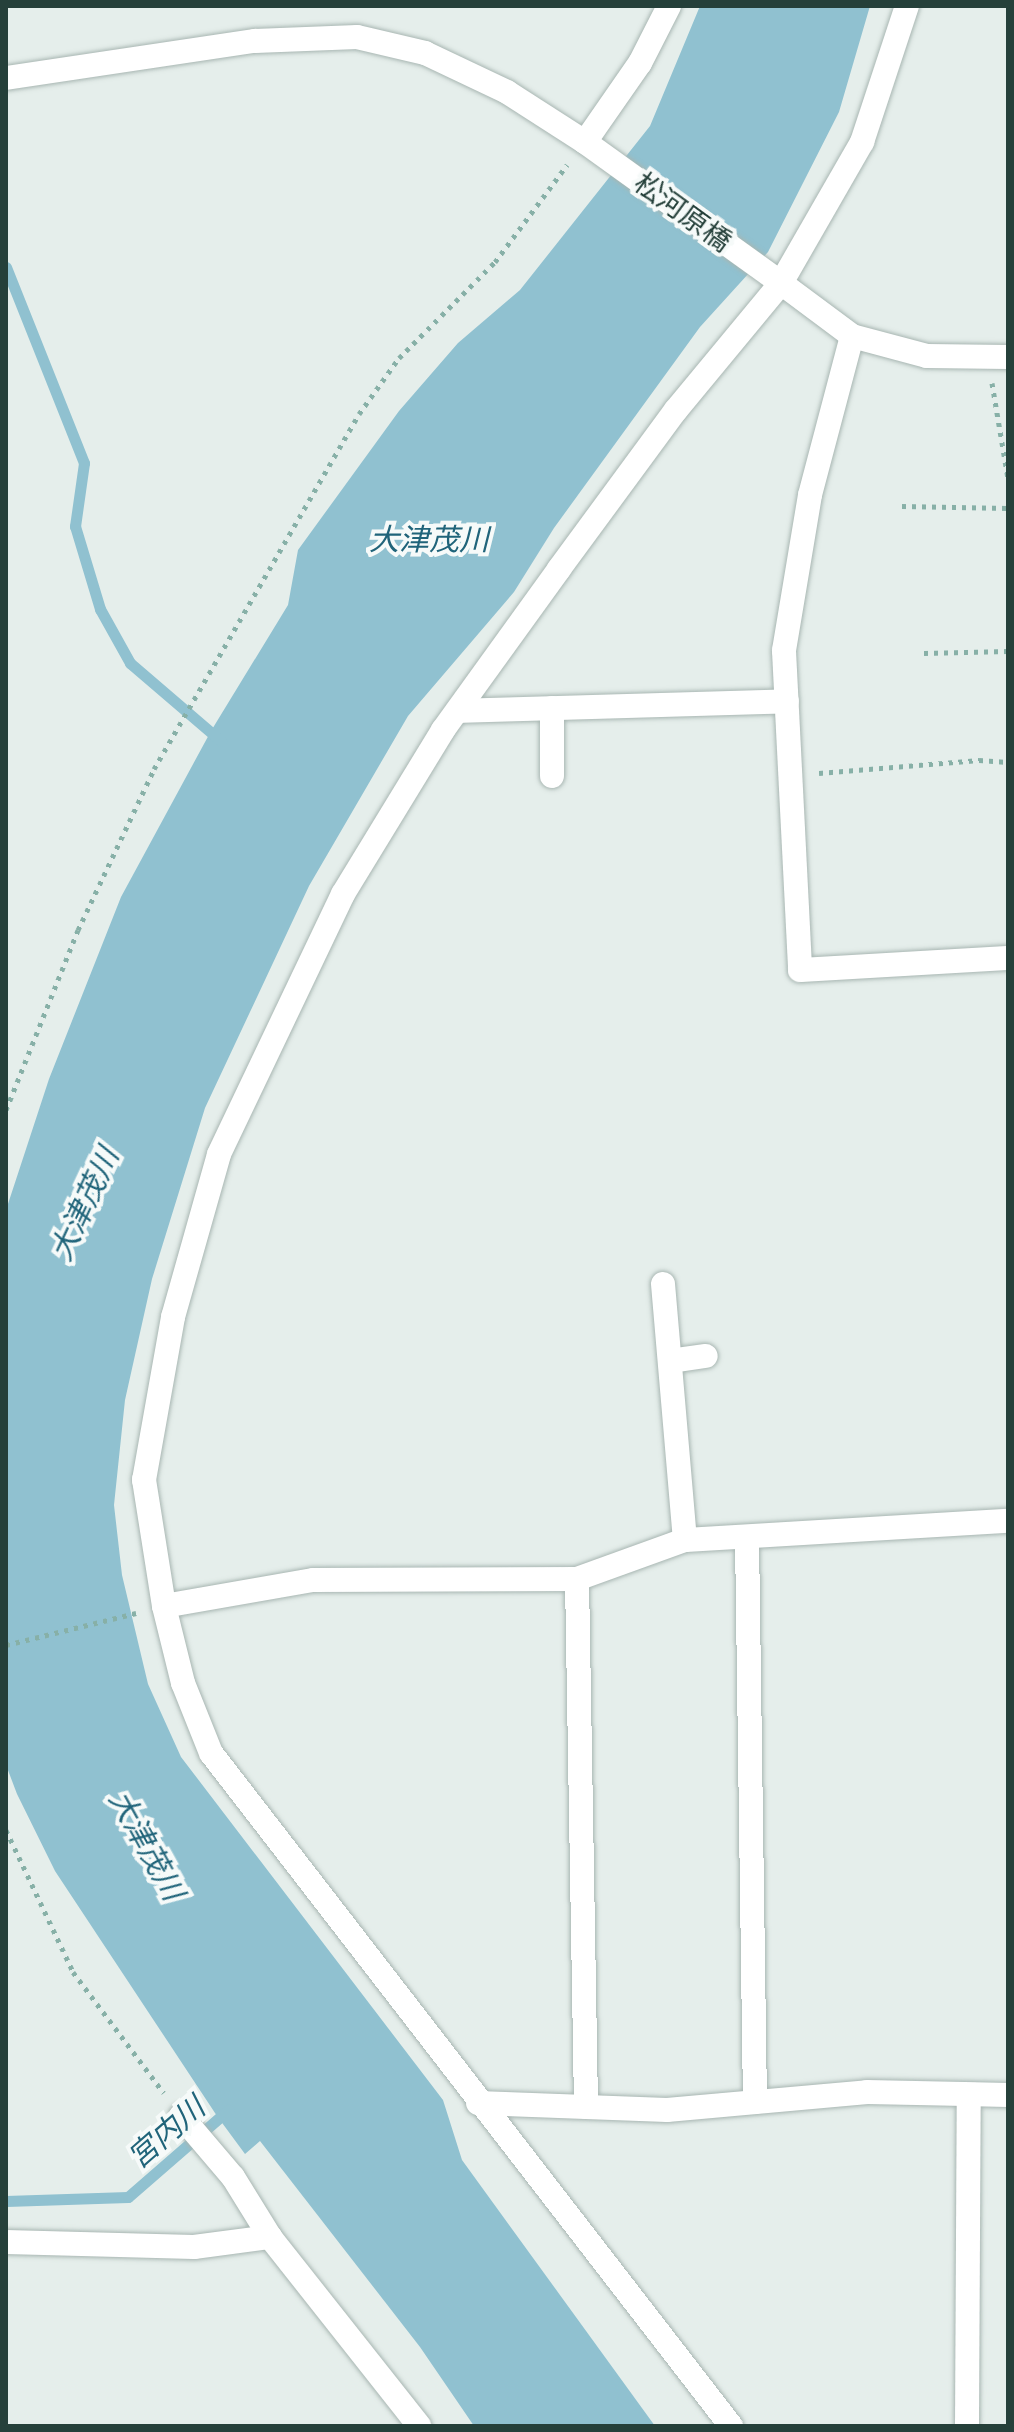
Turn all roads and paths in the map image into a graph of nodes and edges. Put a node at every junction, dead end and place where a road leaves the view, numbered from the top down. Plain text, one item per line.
1 (669, 6) edge
2 (907, 6) edge
3 (6, 78) edge
4 (585, 142) junction
5 (781, 283) junction
6 (852, 336) junction
7 (998, 358) edge
8 (1008, 479) edge
9 (902, 506) dead end
10 (1008, 508) edge
11 (1008, 651) edge
12 (924, 653) dead end
13 (787, 701) junction
14 (552, 708) junction
15 (458, 711) junction
16 (1008, 762) edge
17 (552, 776) dead end
18 (790, 776) junction
19 (1008, 958) edge
20 (6, 1110) edge
21 (663, 1284) dead end
22 (706, 1356) dead end
23 (670, 1361) junction
24 (1008, 1521) edge
25 (747, 1538) junction
26 (685, 1540) junction
27 (577, 1579) junction
28 (153, 1609) junction
29 (6, 1645) edge
30 (6, 1830) edge
31 (1008, 2095) edge
32 (969, 2097) junction
33 (755, 2102) junction
34 (478, 2103) junction
35 (586, 2107) junction
36 (181, 2116) joint
37 (270, 2237) junction
38 (6, 2242) edge
39 (419, 2426) edge
40 (731, 2426) edge
41 (967, 2426) edge

1 - 4 street
2 - 5 street
3 - 4 street, 松河原橋
4 - 5 street, 松河原橋
4 - 20 path
5 - 6 street, 松河原橋
5 - 15 street
6 - 7 street
6 - 13 street
7 - 8 path
9 - 10 path
11 - 12 path
13 - 14 street
13 - 18 street
14 - 15 street
14 - 17 street
15 - 28 street
16 - 18 path
18 - 19 street
21 - 23 street
22 - 23 street
23 - 26 street
24 - 25 street
25 - 26 street
25 - 33 street
26 - 27 street
27 - 28 street
27 - 35 street
28 - 29 path
28 - 34 street
30 - 36 path
31 - 32 street
32 - 33 street
32 - 41 street
33 - 35 street
34 - 35 street
34 - 40 street
36 - 37 street
37 - 38 street
37 - 39 street

